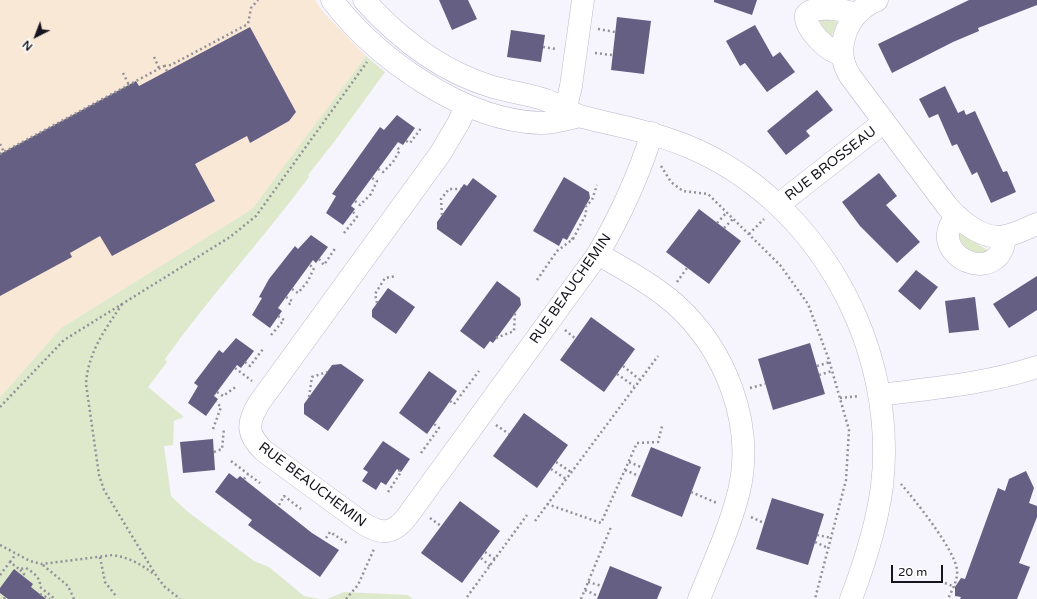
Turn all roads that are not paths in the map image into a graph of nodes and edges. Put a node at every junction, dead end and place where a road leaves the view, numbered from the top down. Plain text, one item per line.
1 (332, 0) edge
2 (364, 0) edge
3 (583, 0) edge
4 (877, 0) edge
5 (856, 14) junction
6 (841, 54) junction
7 (466, 104) junction
8 (570, 115) junction
9 (884, 122) junction
10 (652, 133) junction
11 (778, 206) junction
12 (957, 216) junction
13 (1037, 224) edge
14 (1005, 236) junction
15 (598, 254) junction
16 (1037, 367) edge
17 (873, 395) junction
18 (699, 599) edge
19 (851, 599) edge

1 - 7 street
2 - 8 street
3 - 8 street
4 - 5 street
5 - 6 street
5 - 6 street
6 - 9 street, RUE BROSSEAU
7 - 8 street
7 - 15 street, RUE BEAUCHEMIN
8 - 10 street
9 - 11 street, RUE BROSSEAU
9 - 12 street, RUE BROSSEAU
10 - 11 street
10 - 15 street, RUE BEAUCHEMIN
11 - 17 street
12 - 14 street, RUE BROSSEAU
12 - 14 street
13 - 14 street, RUE BROSSEAU
15 - 18 street
16 - 17 street
17 - 19 street

